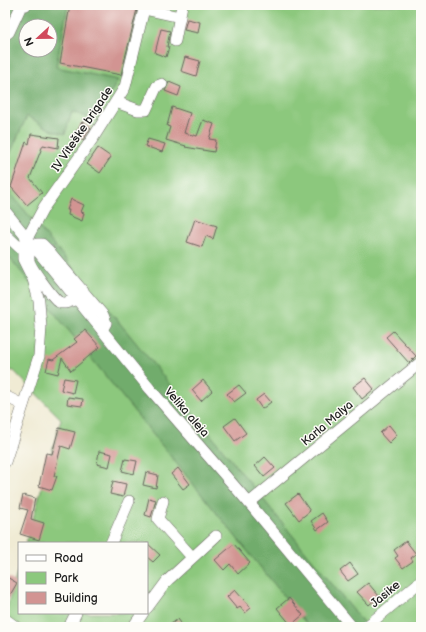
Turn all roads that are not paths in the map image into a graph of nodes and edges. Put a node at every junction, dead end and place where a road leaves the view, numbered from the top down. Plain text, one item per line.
1 (26, 5) edge
2 (182, 5) edge
3 (145, 7) edge
4 (180, 16) junction
5 (5, 35) edge
6 (175, 41) dead end
7 (162, 84) dead end
8 (116, 102) junction
9 (5, 212) edge
10 (5, 234) edge
11 (31, 242) junction
12 (22, 254) junction
13 (77, 299) junction
14 (102, 330) junction
15 (421, 362) edge
16 (5, 396) edge
17 (23, 405) junction
18 (5, 462) edge
19 (129, 501) dead end
20 (163, 501) dead end
21 (249, 503) junction
22 (216, 536) dead end
23 (111, 542) edge
24 (192, 557) junction
25 (421, 581) edge
26 (148, 607) edge
27 (76, 614) edge
28 (142, 614) edge
29 (5, 619) edge
30 (16, 627) edge
31 (69, 627) edge
32 (133, 627) edge
33 (352, 627) edge
34 (366, 627) edge

1 - 5 street
2 - 4 street
3 - 4 street
3 - 8 street, IV Viteške brigade
4 - 6 street
7 - 8 street
8 - 11 street, IV Viteške brigade
9 - 11 street, Velika aleja
10 - 12 street
11 - 12 street, IV Viteške brigade
11 - 13 street, Velika aleja
11 - 13 street
11 - 14 street
12 - 17 street
13 - 14 street, Velika aleja
14 - 21 street, Velika aleja
15 - 21 street, Karla Malya
16 - 17 street
17 - 18 street
19 - 23 street
20 - 24 street
21 - 33 street, Velika aleja
22 - 24 street
24 - 26 street
25 - 34 street, Jasike
27 - 31 street
28 - 32 street
29 - 30 street

